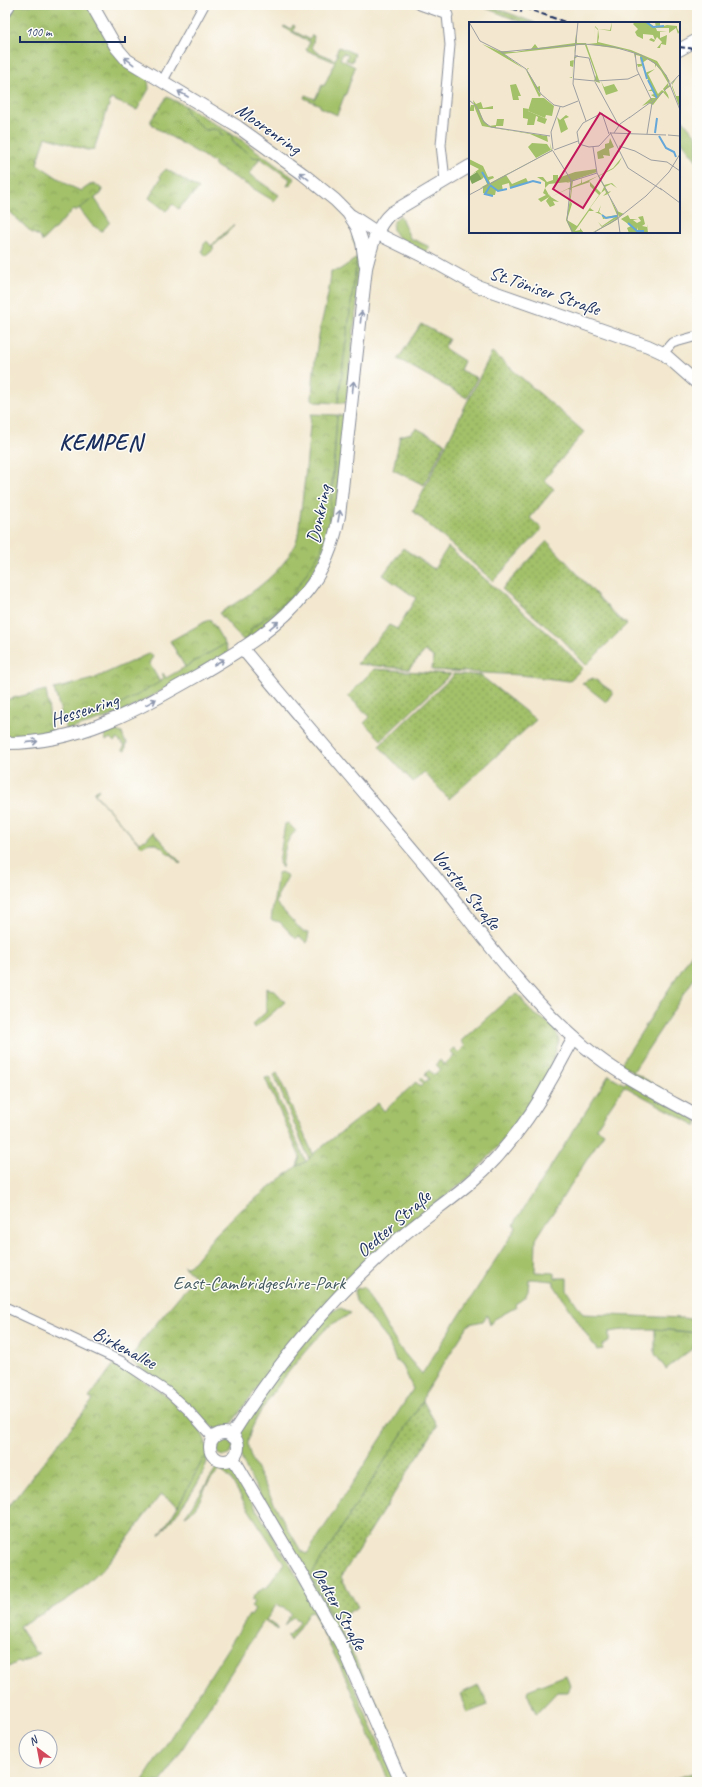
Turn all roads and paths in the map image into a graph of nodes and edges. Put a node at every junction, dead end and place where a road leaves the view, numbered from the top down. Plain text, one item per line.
1 (9, 5) edge
2 (92, 5) edge
3 (204, 5) edge
4 (420, 5) edge
5 (444, 9) edge
6 (5, 11) edge
7 (697, 40) edge
8 (680, 49) edge
9 (162, 82) junction
10 (469, 167) edge
11 (445, 180) junction
12 (348, 213) junction
13 (378, 233) junction
14 (366, 268) junction
15 (697, 336) edge
16 (663, 353) junction
17 (697, 383) edge
18 (242, 648) junction
19 (169, 692) joint
20 (5, 742) edge
21 (574, 1038) junction
22 (697, 1116) edge
23 (5, 1307) edge
24 (231, 1436) junction
25 (213, 1438) junction
26 (233, 1458) junction
27 (401, 1782) edge

1 - 6 main road
9 -> 2 main road, Moorenring
3 - 9 street
4 - 5 street
5 - 11 street
7 - 8 main road
12 -> 9 main road, Moorenring
10 - 11 main road, Donkring
11 - 13 main road, Donkring
12 - 13 main road
12 - 14 main road, Donkring
13 - 14 main road, Donkring
13 - 16 main road, St.Töniser Straße
18 -> 14 main road, Donkring
15 - 16 street
16 - 17 main road, St.Töniser Straße
19 -> 18 main road, Donkring
18 - 21 main road, Vorster Straße
20 -> 19 main road, Hessenring
21 - 22 main road, Vorster Straße
21 - 24 main road, Oedter Straße
23 - 25 street, Birkenallee
24 - 25 main road
24 - 26 main road
25 - 26 main road
26 - 27 main road, Oedter Straße

